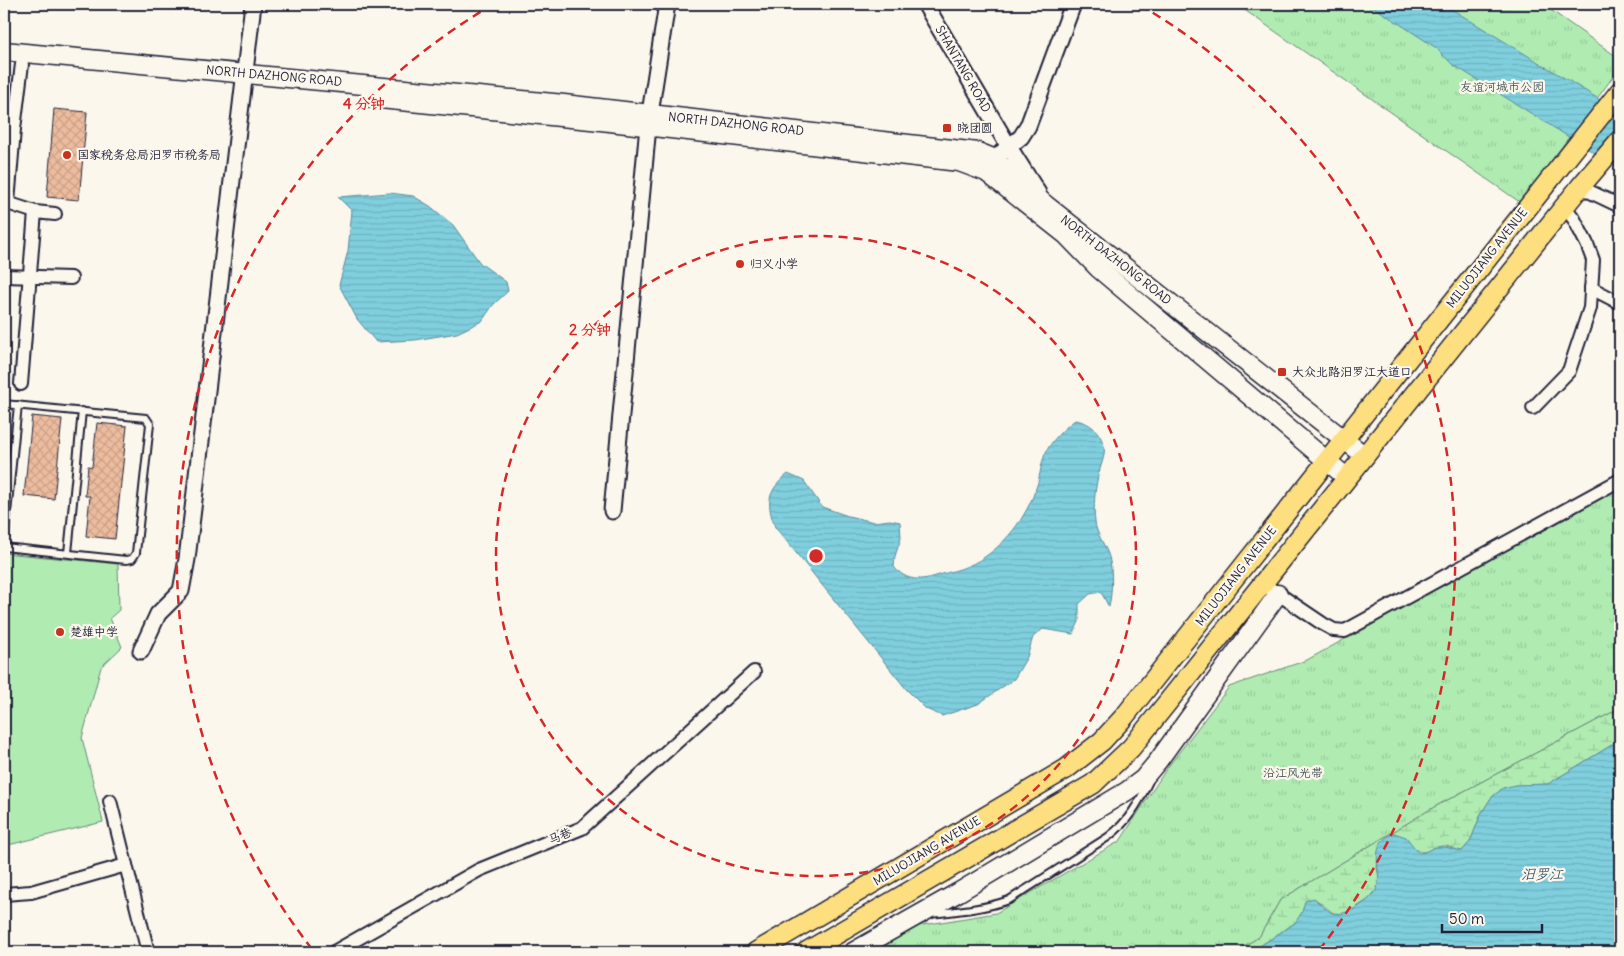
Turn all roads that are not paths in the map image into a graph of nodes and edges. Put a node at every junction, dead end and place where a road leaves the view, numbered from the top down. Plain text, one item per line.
1 (253, 4) edge
2 (667, 4) edge
3 (913, 4) edge
4 (925, 4) edge
5 (1074, 4) edge
6 (4, 51) edge
7 (4, 63) edge
8 (22, 64) junction
9 (244, 79) junction
10 (1620, 91) edge
11 (648, 120) junction
12 (1620, 140) edge
13 (1001, 153) junction
14 (959, 162) junction
15 (1580, 187) junction
16 (6, 202) edge
17 (1564, 206) junction
18 (1620, 206) edge
19 (1044, 211) junction
20 (35, 212) junction
21 (55, 214) dead end
22 (4, 276) edge
23 (30, 277) junction
24 (71, 278) dead end
25 (1591, 288) junction
26 (1620, 303) edge
27 (22, 384) dead end
28 (4, 404) edge
29 (18, 405) junction
30 (1533, 408) dead end
31 (82, 411) junction
32 (1344, 439) junction
33 (1365, 456) junction
34 (1327, 461) junction
35 (1346, 477) junction
36 (1620, 480) edge
37 (612, 511) dead end
38 (4, 543) edge
39 (4, 547) edge
40 (68, 553) junction
41 (1270, 589) junction
42 (141, 651) dead end
43 (754, 672) dead end
44 (1158, 761) junction
45 (110, 801) dead end
46 (126, 865) junction
47 (4, 894) edge
48 (914, 916) junction
49 (148, 952) edge
50 (334, 952) edge
51 (756, 952) edge
52 (806, 952) edge
53 (853, 952) edge

1 - 9 street
2 - 11 street
3 - 13 street, SHANTANG ROAD
4 - 13 street, SHANTANG ROAD
5 - 13 street
6 - 9 main road, NORTH DAZHONG ROAD
7 - 8 main road, NORTH DAZHONG ROAD
8 - 9 main road, NORTH DAZHONG ROAD
8 - 16 street
9 - 11 main road, NORTH DAZHONG ROAD
9 - 42 street
10 - 32 main road, MILUOJIANG AVENUE
11 - 13 main road, NORTH DAZHONG ROAD
11 - 14 main road, NORTH DAZHONG ROAD
11 - 37 street
12 - 15 main road, MILUOJIANG AVENUE
13 - 14 street
13 - 19 street, SHANTANG ROAD
13 - 19 main road, NORTH DAZHONG ROAD
14 - 19 main road, NORTH DAZHONG ROAD
15 - 17 main road, MILUOJIANG AVENUE
15 - 18 street
16 - 20 street
17 - 25 street
17 - 33 main road, MILUOJIANG AVENUE
19 - 32 main road, NORTH DAZHONG ROAD
19 - 34 main road, NORTH DAZHONG ROAD
20 - 21 street
20 - 23 street
22 - 23 street
23 - 24 street
23 - 27 street
25 - 26 street
25 - 30 street
28 - 29 lane
29 - 31 lane
29 - 38 lane
31 - 40 lane
31 - 40 lane
32 - 33 main road, NORTH DAZHONG ROAD
32 - 34 main road, MILUOJIANG AVENUE
33 - 35 main road, MILUOJIANG AVENUE
34 - 35 main road, NORTH DAZHONG ROAD
34 - 51 main road, MILUOJIANG AVENUE
35 - 41 main road, MILUOJIANG AVENUE
36 - 41 street
39 - 40 lane
41 - 44 main road
41 - 52 main road, MILUOJIANG AVENUE
43 - 50 street, 马巷
44 - 48 main road
44 - 48 lane
45 - 46 street
46 - 47 street
46 - 49 street
48 - 53 main road

